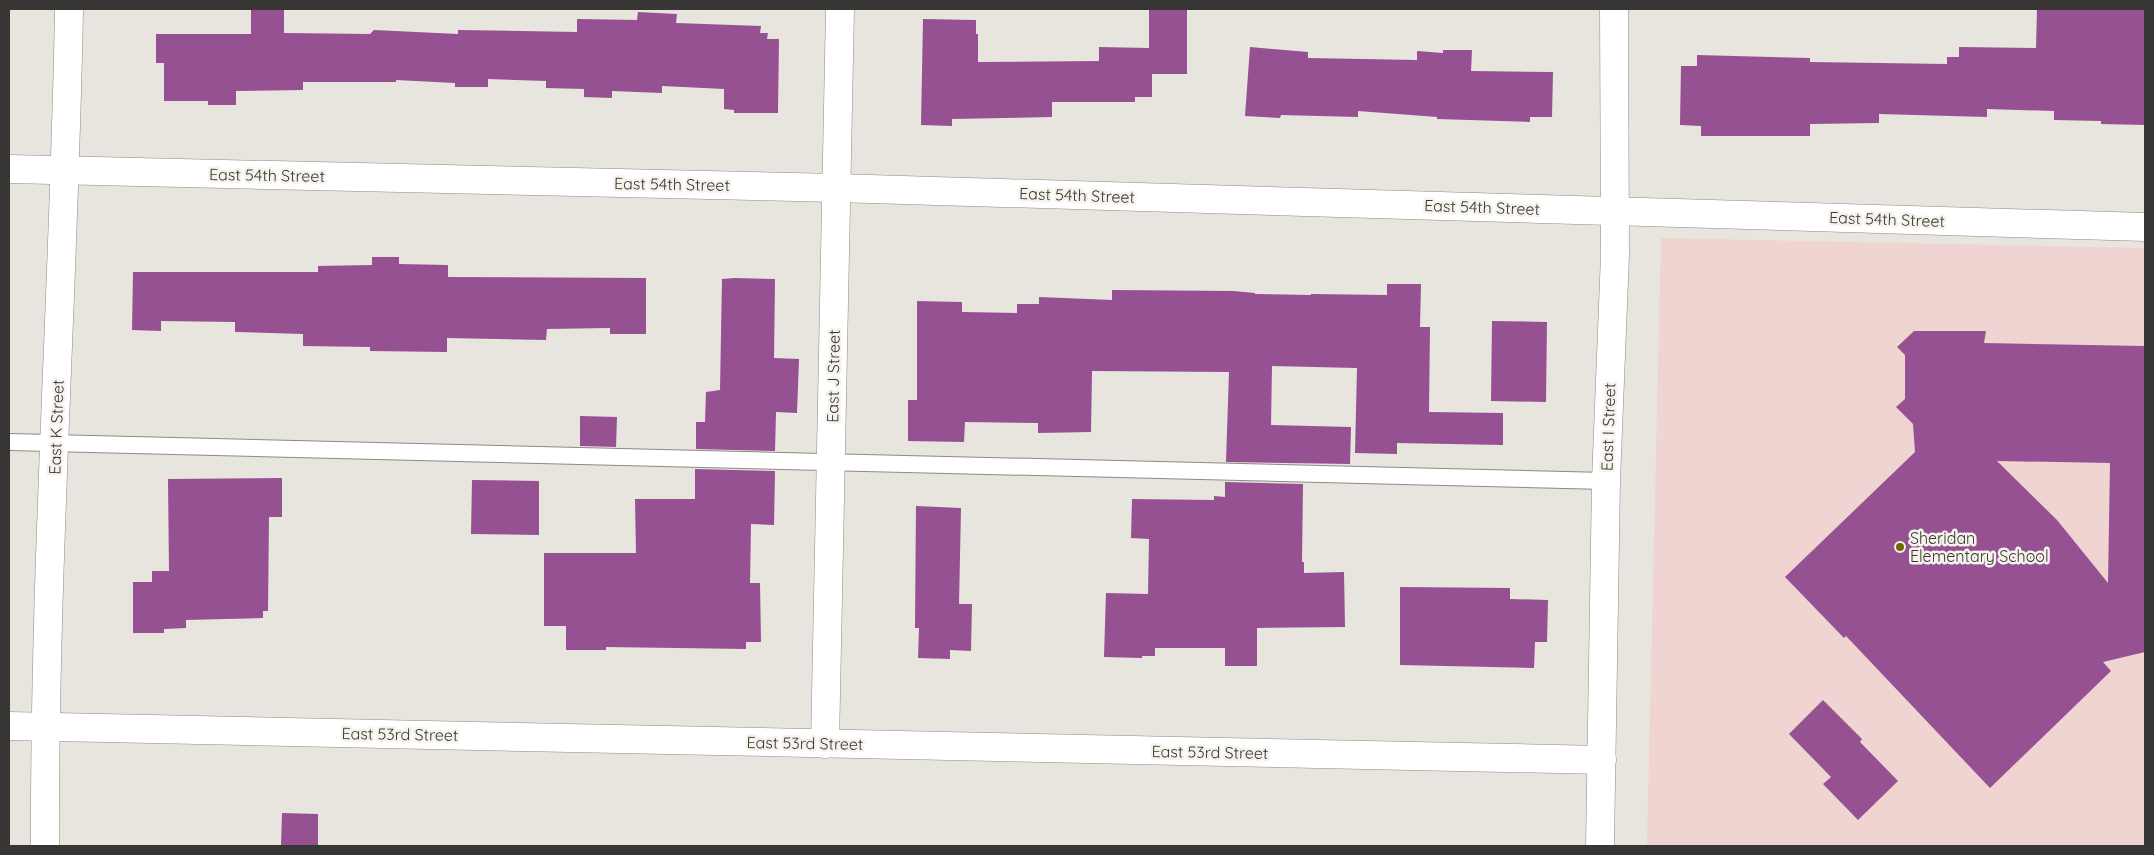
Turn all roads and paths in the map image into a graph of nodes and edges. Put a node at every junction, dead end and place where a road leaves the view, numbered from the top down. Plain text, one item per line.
1 (69, 9) edge
2 (840, 9) edge
3 (1614, 9) edge
4 (9, 169) edge
5 (66, 170) junction
6 (837, 188) junction
7 (1614, 211) junction
8 (2145, 227) edge
9 (9, 442) edge
10 (56, 443) junction
11 (831, 462) junction
12 (1606, 480) junction
13 (9, 726) edge
14 (45, 726) junction
15 (825, 744) junction
16 (1602, 760) junction
17 (45, 846) edge
18 (1600, 846) edge

1 - 5 street, East K Street
2 - 6 street, East J Street
3 - 7 street, East I Street
4 - 5 street, East 54th Street
5 - 6 street, East 54th Street
5 - 10 street, East K Street
6 - 7 street, East 54th Street
6 - 11 street, East J Street
7 - 8 street, East 54th Street
7 - 12 street, East I Street
9 - 10 lane
10 - 11 lane
10 - 14 street, East K Street
11 - 12 lane
11 - 15 street, East J Street
12 - 16 street, East I Street
13 - 14 street, East 53rd Street
14 - 15 street, East 53rd Street
14 - 17 street, East K Street
15 - 16 street, East 53rd Street
16 - 18 street, East I Street

